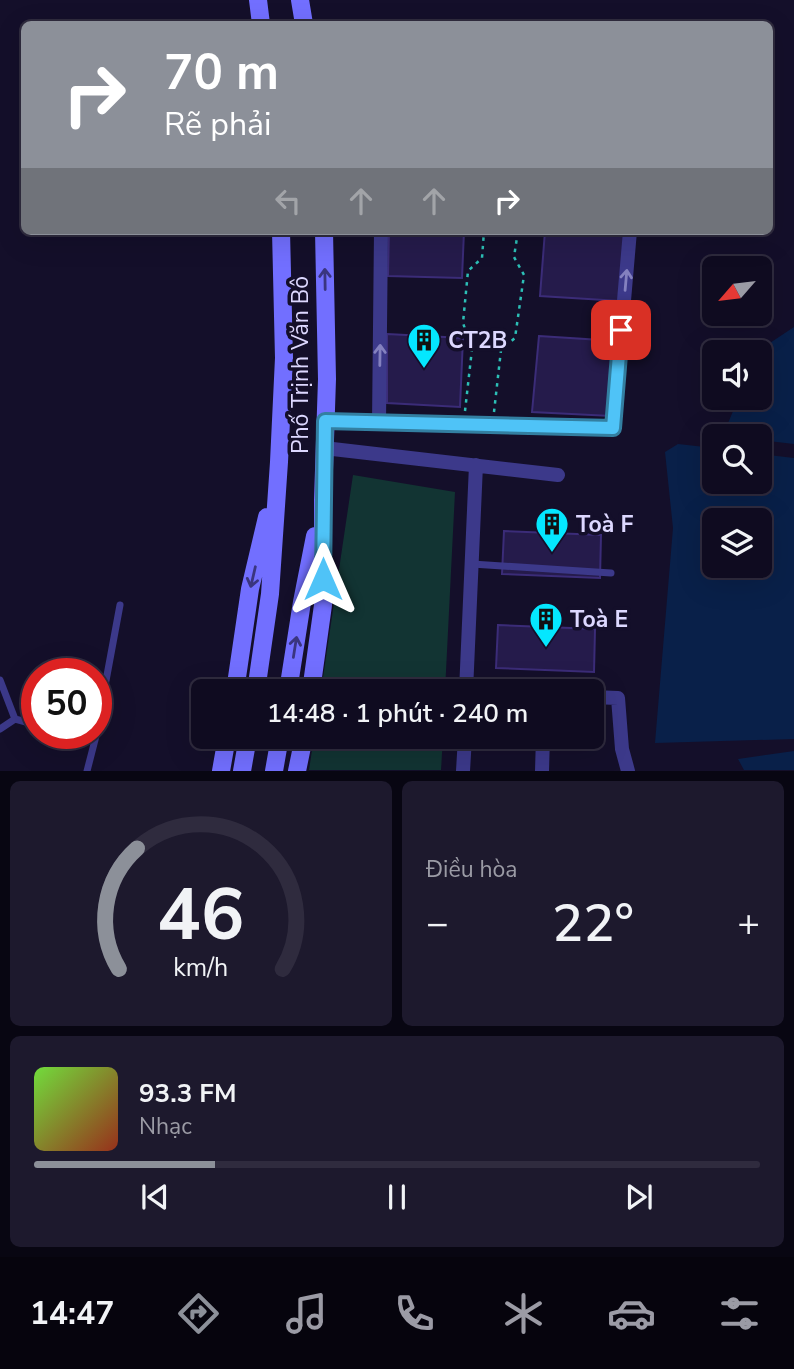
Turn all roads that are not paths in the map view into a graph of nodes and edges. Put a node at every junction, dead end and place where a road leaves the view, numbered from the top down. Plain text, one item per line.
1 (258, 0) edge
2 (300, 0) edge
3 (261, 21) edge
4 (303, 21) edge
5 (281, 235) edge
6 (324, 235) edge
7 (381, 235) edge
8 (630, 235) edge
9 (325, 421) junction
10 (379, 424) junction
11 (324, 448) junction
12 (279, 463) junction
13 (476, 465) junction
14 (558, 475) dead end
15 (323, 500) junction
16 (472, 564) junction
17 (611, 573) dead end
18 (120, 605) dead end
19 (110, 658) edge
20 (237, 679) edge
21 (258, 679) edge
22 (290, 679) edge
23 (313, 679) edge
24 (467, 679) edge
25 (0, 680) edge
26 (604, 697) edge
27 (15, 719) junction
28 (21, 720) edge
29 (0, 729) edge
30 (622, 748) junction
31 (93, 749) edge
32 (225, 749) edge
33 (246, 749) edge
34 (278, 749) edge
35 (302, 749) edge
36 (464, 749) edge
37 (543, 749) edge
38 (87, 771) edge
39 (221, 771) edge
40 (242, 771) edge
41 (274, 771) edge
42 (297, 771) edge
43 (463, 771) edge
44 (542, 771) edge
45 (619, 771) edge
46 (628, 771) edge

1 - 3 main road
2 - 4 main road
5 - 12 main road, Phố Trịnh Văn Bô
9 -> 6 main road, Phố Trịnh Văn Bô
10 -> 7 street
10 -> 8 street
9 - 10 street
9 - 11 main road, Phố Trịnh Văn Bô
11 - 13 street
11 - 15 main road, Phố Trịnh Văn Bô
12 -> 20 main road, Phố Trịnh Văn Bô
12 - 21 main road, Phố Trịnh Văn Bô
13 - 14 street
13 - 16 street
22 -> 15 main road, Phố Trịnh Văn Bô
15 - 23 main road, Phố Trịnh Văn Bô
16 - 17 lane
16 - 24 street
18 - 19 lane
25 - 27 lane
26 - 30 street
27 - 28 lane
27 - 29 lane
30 - 45 street
30 - 46 street
31 - 38 lane
32 - 39 main road
33 - 40 main road
34 - 41 main road
35 - 42 main road
36 - 43 street
37 - 44 street

